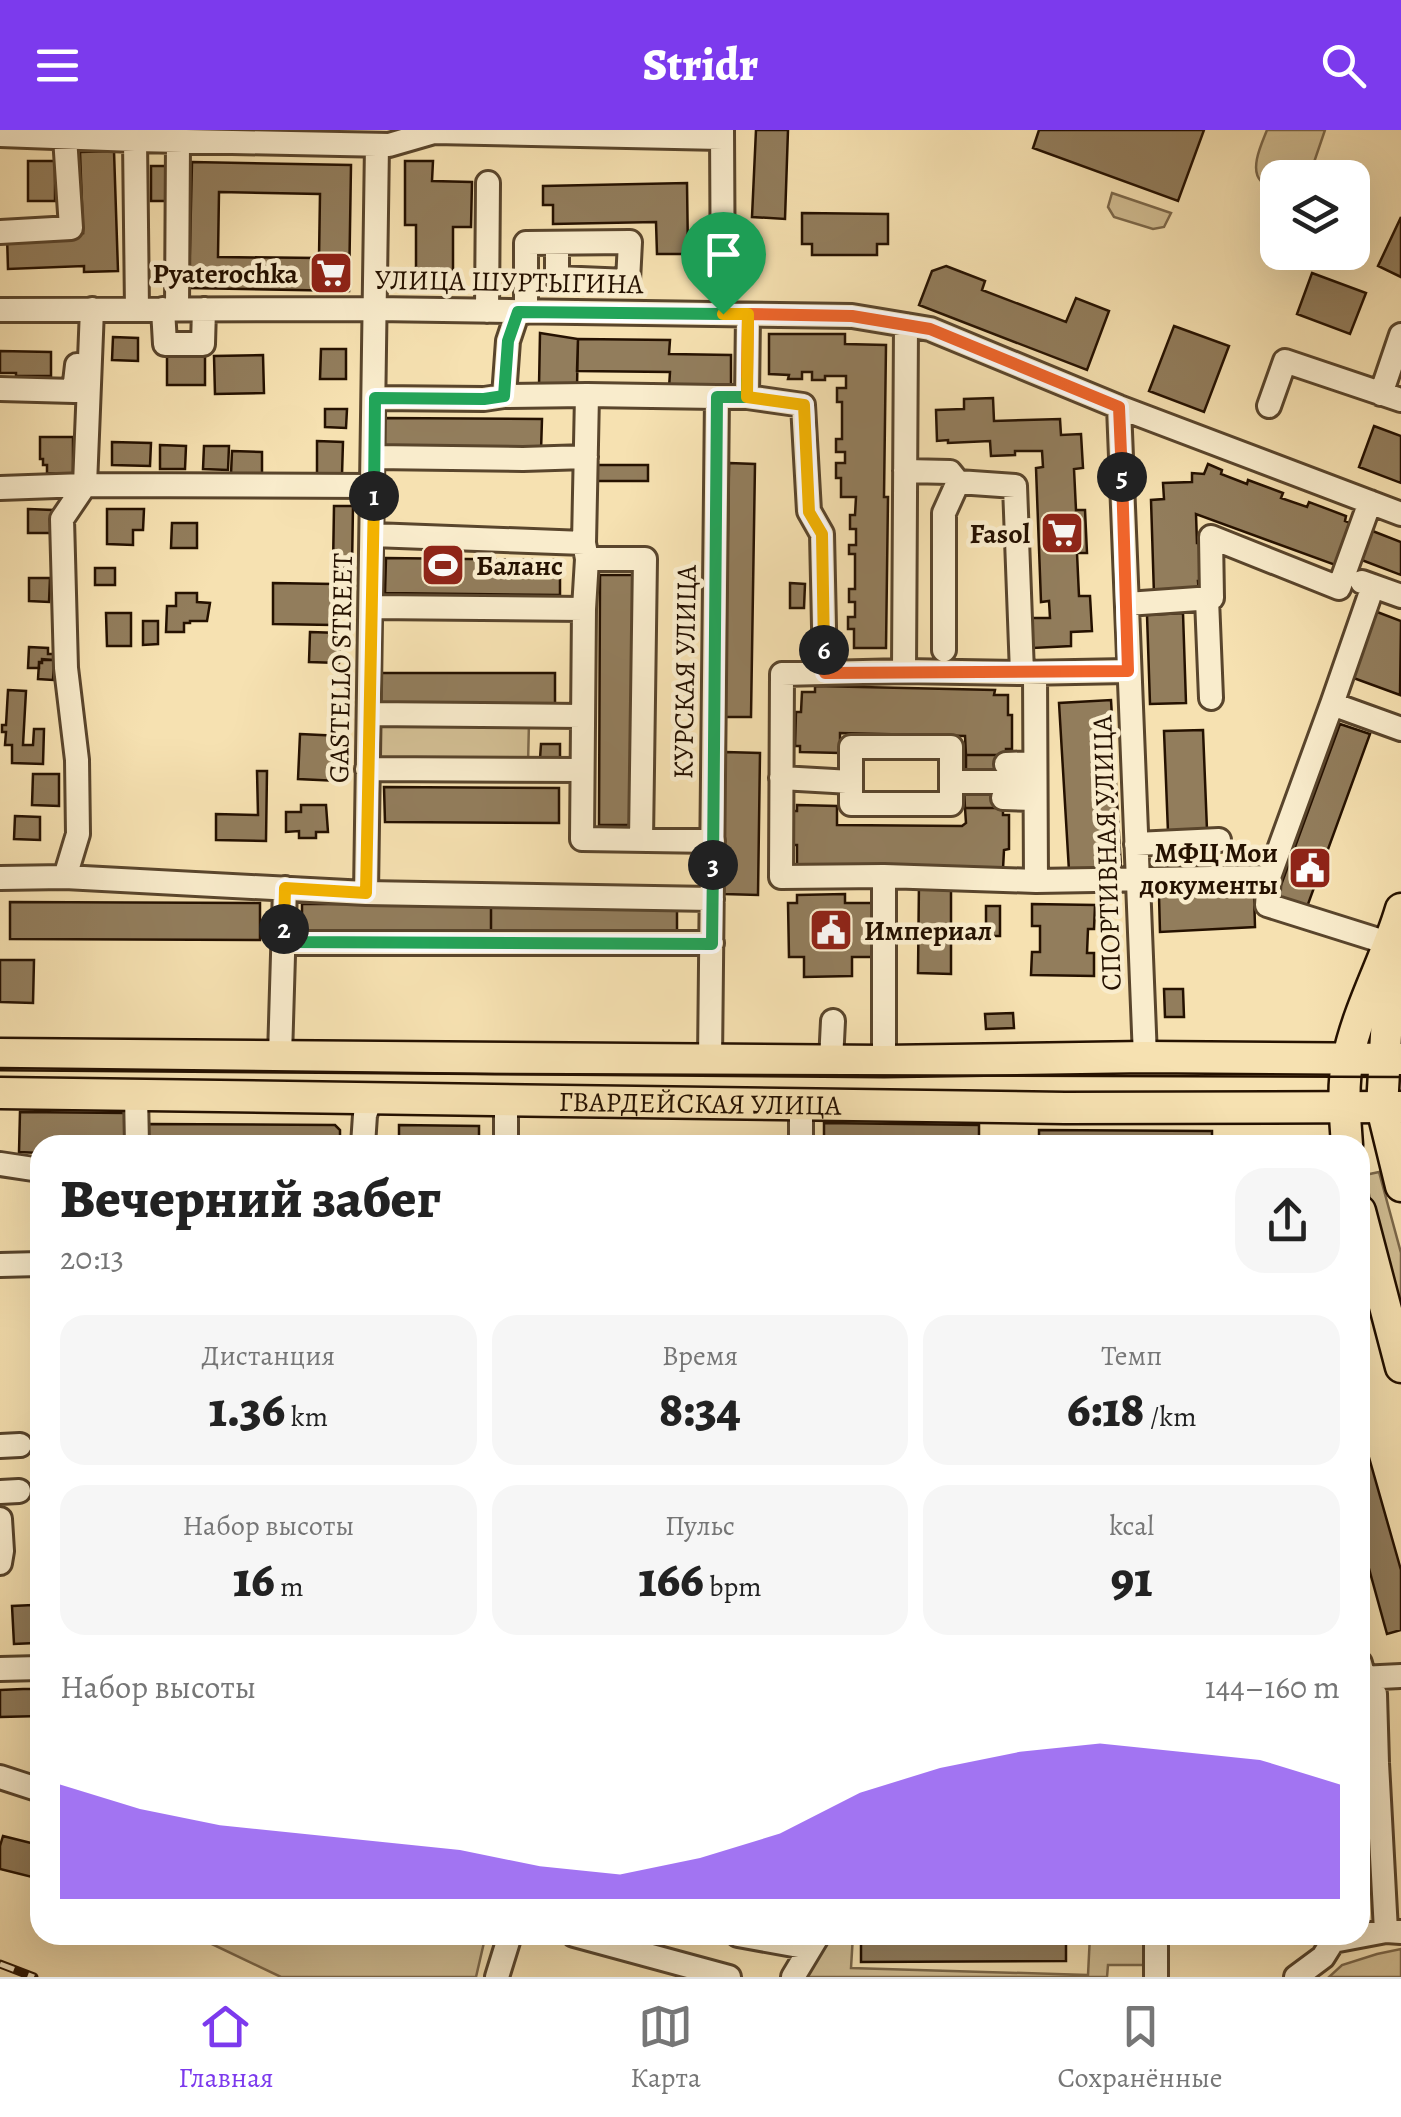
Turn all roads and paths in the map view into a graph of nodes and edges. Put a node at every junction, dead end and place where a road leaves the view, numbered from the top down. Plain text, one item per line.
1 (514, 132) edge
2 (412, 134) edge
3 (722, 134) edge
4 (0, 135) edge
5 (65, 138) junction
6 (135, 140) junction
7 (169, 141) junction
8 (377, 145) junction
9 (159, 166) dead end
10 (488, 183) dead end
11 (0, 232) edge
12 (557, 243) dead end
13 (138, 309) junction
14 (170, 309) junction
15 (204, 309) junction
16 (0, 310) edge
17 (86, 310) junction
18 (376, 310) junction
19 (487, 311) junction
20 (522, 312) junction
21 (723, 314) junction
22 (748, 314) junction
23 (906, 325) junction
24 (1401, 335) edge
25 (0, 389) edge
26 (587, 395) junction
27 (504, 396) junction
28 (717, 397) junction
29 (747, 397) junction
30 (1391, 397) edge
31 (375, 398) junction
32 (1269, 406) dead end
33 (1119, 407) junction
34 (374, 457) junction
35 (586, 457) junction
36 (905, 471) junction
37 (958, 482) junction
38 (85, 485) junction
39 (374, 486) junction
40 (0, 488) edge
41 (1370, 502) junction
42 (1401, 514) edge
43 (373, 535) junction
44 (586, 551) junction
45 (1343, 576) junction
46 (1373, 586) junction
47 (1401, 596) edge
48 (1207, 599) junction
49 (1127, 604) junction
50 (371, 607) junction
51 (584, 609) junction
52 (944, 650) dead end
53 (903, 661) junction
54 (1128, 671) junction
55 (825, 673) junction
56 (1028, 673) junction
57 (1211, 698) dead end
58 (1332, 704) junction
59 (369, 714) junction
60 (582, 716) junction
61 (1401, 728) edge
62 (1006, 764) dead end
63 (368, 770) junction
64 (582, 770) junction
65 (781, 778) junction
66 (851, 782) junction
67 (952, 782) junction
68 (1035, 782) junction
69 (1003, 798) dead end
70 (641, 840) junction
71 (713, 840) junction
72 (1218, 840) dead end
73 (1136, 844) junction
74 (65, 876) junction
75 (884, 876) junction
76 (1269, 877) junction
77 (0, 878) edge
78 (1138, 879) junction
79 (1036, 880) junction
80 (285, 888) junction
81 (366, 893) junction
82 (712, 899) junction
83 (1401, 909) edge
84 (284, 942) junction
85 (712, 944) junction
86 (1391, 944) junction
87 (833, 1021) dead end
88 (0, 1054) edge
89 (280, 1056) junction
90 (1144, 1057) junction
91 (1393, 1059) edge
92 (710, 1060) junction
93 (1348, 1060) junction
94 (831, 1061) junction
95 (884, 1061) junction
96 (0, 1093) edge
97 (136, 1095) junction
98 (371, 1098) junction
99 (506, 1100) junction
100 (801, 1104) junction
101 (1391, 1108) edge
102 (1344, 1109) junction
103 (137, 1135) edge
104 (364, 1135) edge
105 (506, 1135) edge
106 (801, 1135) edge
107 (1346, 1135) edge
108 (0, 1164) edge
109 (30, 1168) edge
110 (1401, 1186) edge
111 (1370, 1253) edge
112 (30, 1264) edge
113 (0, 1265) edge
114 (1401, 1366) edge
115 (0, 1519) edge
116 (1, 1555) edge
117 (0, 1668) edge
118 (30, 1668) edge
119 (1370, 1674) edge
120 (1401, 1676) edge
121 (1370, 1686) edge
122 (1370, 1746) edge
123 (0, 1777) edge
124 (1370, 1777) edge
125 (30, 1787) edge
126 (1394, 1932) edge
127 (507, 1945) edge
128 (611, 1945) edge
129 (812, 1945) edge
130 (1156, 1945) edge
131 (1330, 1945) edge
132 (497, 1977) edge
133 (730, 1977) edge
134 (793, 1977) edge
135 (1156, 1977) edge
136 (1296, 1977) edge

1 - 2 street
1 - 3 street
2 - 8 street
3 - 21 street
4 - 5 street
5 - 6 street
5 - 11 street
6 - 7 street
6 - 13 street
7 - 8 street
7 - 9 street
7 - 14 street
8 - 18 street, GASTELLO STREET
10 - 19 street
12 - 20 street
13 - 14 street, УЛИЦА ШУРТЫГИНА
13 - 17 street, УЛИЦА ШУРТЫГИНА
14 - 15 street, УЛИЦА ШУРТЫГИНА
14 - 15 street
15 - 18 street, УЛИЦА ШУРТЫГИНА
16 - 17 street, УЛИЦА ШУРТЫГИНА
17 - 25 street
17 - 38 street
18 - 19 street, УЛИЦА ШУРТЫГИНА
18 - 31 street, GASTELLO STREET
19 - 20 street, УЛИЦА ШУРТЫГИНА
20 - 21 street, УЛИЦА ШУРТЫГИНА
20 - 27 street
21 - 22 street, УЛИЦА ШУРТЫГИНА
22 - 23 street, УЛИЦА ШУРТЫГИНА
22 - 29 street
23 - 33 street, УЛИЦА ШУРТЫГИНА
23 - 36 street
24 - 30 street
26 - 27 street
26 - 28 street
26 - 35 street
27 - 31 street
28 - 29 street
28 - 71 street, КУРСКАЯ УЛИЦА
29 - 55 street
30 - 32 street
31 - 34 street, GASTELLO STREET
33 - 41 street, УЛИЦА ШУРТЫГИНА
33 - 49 street, СПОРТИВНАЯ УЛИЦА
34 - 35 street
34 - 39 street, GASTELLO STREET
35 - 44 street
36 - 37 street
36 - 53 street
37 - 52 street
37 - 56 street
38 - 39 street
38 - 40 street
38 - 74 street
39 - 43 street, GASTELLO STREET
41 - 42 street, УЛИЦА ШУРТЫГИНА
41 - 45 street
43 - 44 street
43 - 50 street, GASTELLO STREET
44 - 51 street
44 - 70 street
45 - 46 street
45 - 48 street
46 - 47 street
46 - 58 street
48 - 49 street
48 - 57 street
49 - 54 street, СПОРТИВНАЯ УЛИЦА
50 - 51 street
50 - 59 street, GASTELLO STREET
51 - 60 street
53 - 55 street
53 - 56 street
54 - 56 street
54 - 73 street, СПОРТИВНАЯ УЛИЦА
55 - 65 street
56 - 68 street
58 - 61 street
58 - 76 street
59 - 60 street
59 - 63 street, GASTELLO STREET
60 - 64 street
62 - 68 street
63 - 64 street
63 - 81 street, GASTELLO STREET
64 - 70 street
65 - 66 street
65 - 75 street
66 - 67 street
66 - 67 street
67 - 68 street
68 - 69 street
68 - 79 street
70 - 71 street
71 - 82 street, КУРСКАЯ УЛИЦА
72 - 73 street
73 - 78 street, СПОРТИВНАЯ УЛИЦА
74 - 77 street
74 - 80 street
75 - 79 street
75 - 95 street
76 - 78 street
76 - 86 street
78 - 79 street
78 - 90 street, СПОРТИВНАЯ УЛИЦА
80 - 81 street
80 - 84 street
81 - 82 street
82 - 85 street, КУРСКАЯ УЛИЦА
83 - 86 main road
84 - 85 street
84 - 89 street
85 - 92 street, КУРСКАЯ УЛИЦА
86 - 91 main road
86 - 93 main road
87 - 94 street
88 - 89 main road, ГВАРДЕЙСКАЯ УЛИЦА
89 - 92 main road, ГВАРДЕЙСКАЯ УЛИЦА
90 - 93 main road, ГВАРДЕЙСКАЯ УЛИЦА
90 - 95 main road, ГВАРДЕЙСКАЯ УЛИЦА
91 - 93 main road, ГВАРДЕЙСКАЯ УЛИЦА
91 - 101 main road
92 - 94 main road, ГВАРДЕЙСКАЯ УЛИЦА
93 - 102 main road
94 - 95 main road, ГВАРДЕЙСКАЯ УЛИЦА
96 - 97 main road, ГВАРДЕЙСКАЯ УЛИЦА
97 - 98 main road, ГВАРДЕЙСКАЯ УЛИЦА
97 - 103 street
98 - 99 main road, ГВАРДЕЙСКАЯ УЛИЦА
98 - 104 street
99 - 100 main road, ГВАРДЕЙСКАЯ УЛИЦА
99 - 105 street
100 - 102 main road, ГВАРДЕЙСКАЯ УЛИЦА
100 - 106 street
101 - 102 main road, ГВАРДЕЙСКАЯ УЛИЦА
101 - 110 main road
102 - 107 main road
108 - 109 street
111 - 114 main road
112 - 113 street
115 - 116 street
117 - 118 street
119 - 120 street
121 - 122 street
123 - 125 street
124 - 126 street
127 - 132 street
128 - 133 street
129 - 134 street
130 - 135 street
131 - 136 street

